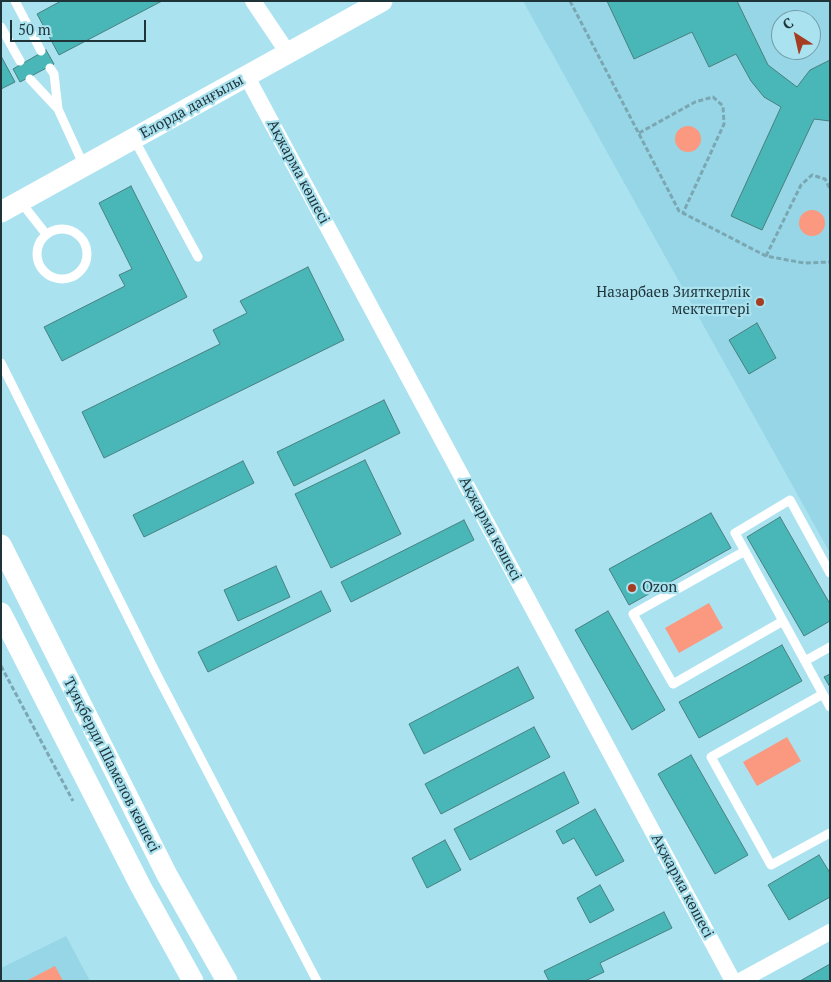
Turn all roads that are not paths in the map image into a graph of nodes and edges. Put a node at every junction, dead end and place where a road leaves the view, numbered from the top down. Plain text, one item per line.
1 (15, 1) edge
2 (253, 1) edge
3 (369, 4) edge
4 (1, 27) edge
5 (41, 50) dead end
6 (288, 53) junction
7 (20, 61) dead end
8 (50, 68) dead end
9 (247, 77) junction
10 (30, 79) dead end
11 (58, 108) junction
12 (134, 139) junction
13 (84, 166) junction
14 (20, 201) junction
15 (1, 212) edge
16 (46, 234) junction
17 (198, 257) dead end
18 (1, 363) edge
19 (1, 545) edge
20 (746, 551) junction
21 (830, 573) edge
22 (1, 613) edge
23 (783, 621) junction
24 (830, 647) edge
25 (805, 661) junction
26 (823, 694) junction
27 (830, 707) edge
28 (830, 833) edge
29 (830, 932) edge
30 (193, 981) edge
31 (227, 981) edge
32 (316, 981) edge
33 (733, 981) edge
34 (740, 981) edge

1 - 5 lane
2 - 6 street
3 - 6 street, Елорда даңғылы
4 - 7 lane
6 - 9 street, Елорда даңғылы
8 - 11 lane
9 - 12 street, Елорда даңғылы
9 - 33 street, Ақжарма көшесі
10 - 11 lane
11 - 13 lane
12 - 13 street, Елорда даңғылы
12 - 17 lane
13 - 14 street, Елорда даңғылы
14 - 15 street, Елорда даңғылы
14 - 16 lane
16 - 16 lane
18 - 32 lane
19 - 31 street, Тұяқберди Шамелов көшесі
20 - 21 lane
20 - 23 lane
20 - 23 lane
22 - 30 street, Тұяқберди Шамелов көшесі
23 - 25 lane
24 - 25 lane
25 - 26 lane
26 - 27 lane
26 - 28 lane
29 - 34 street

